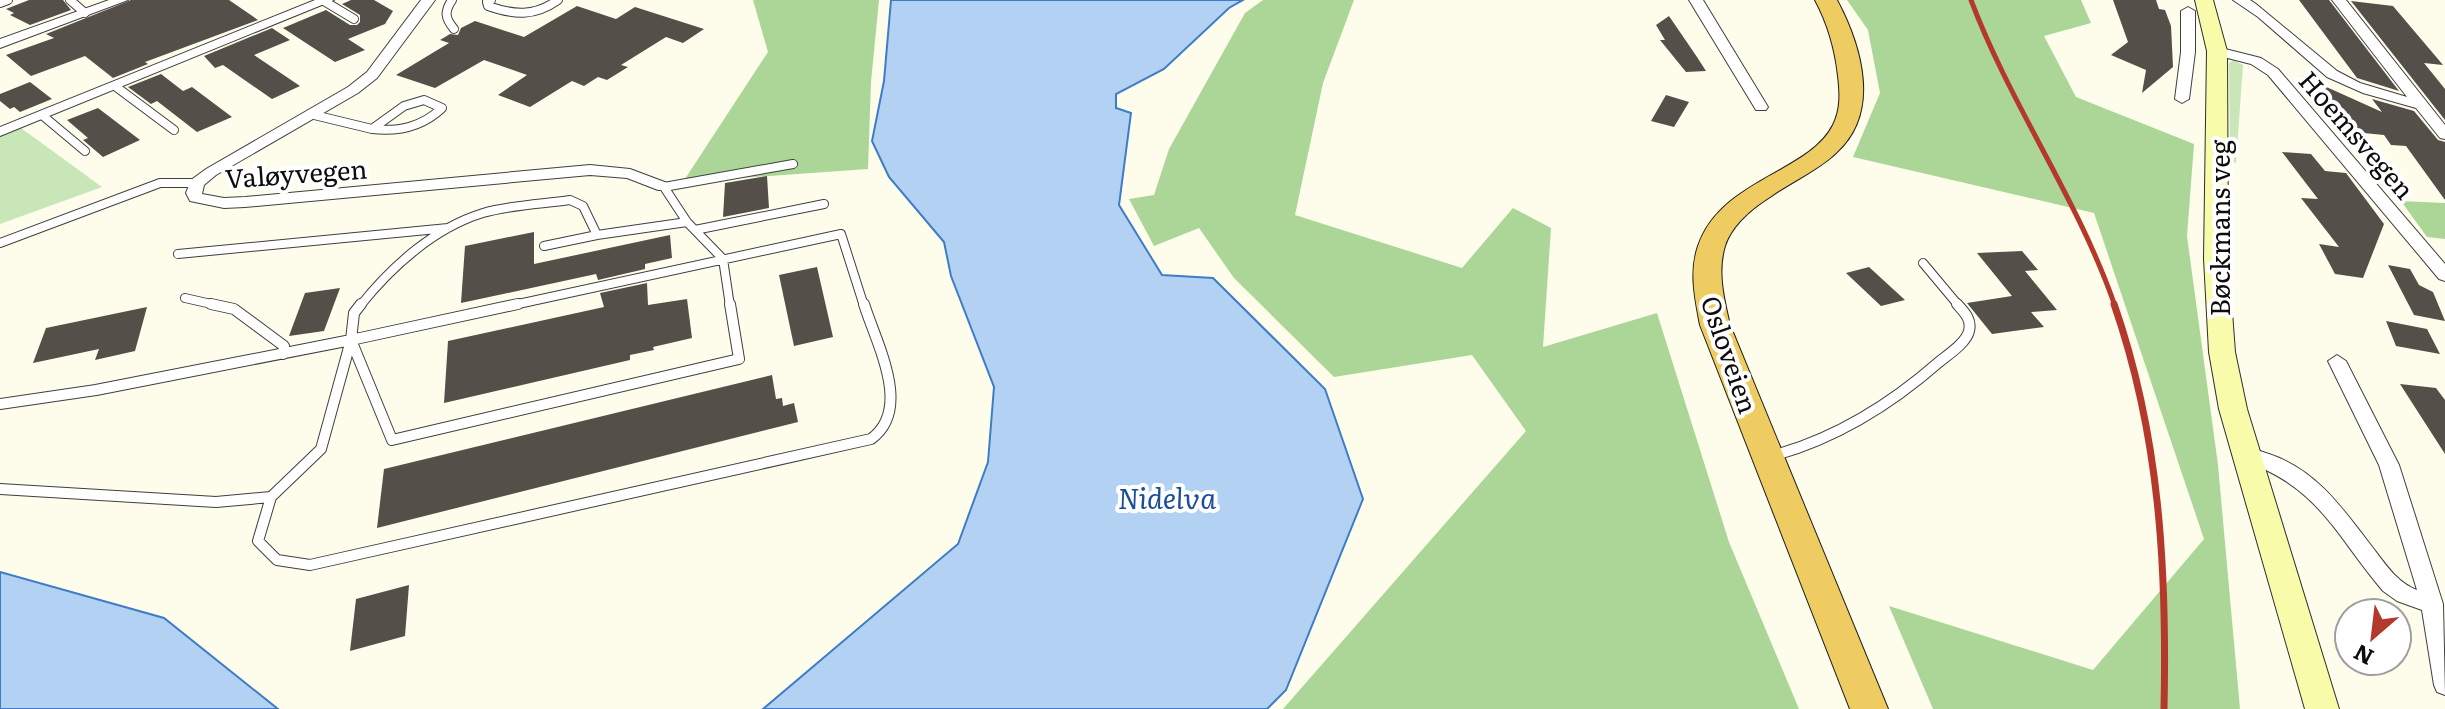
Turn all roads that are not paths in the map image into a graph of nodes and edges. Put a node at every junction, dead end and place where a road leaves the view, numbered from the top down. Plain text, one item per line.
1 (8, 0) edge
2 (70, 0) edge
3 (121, 0) edge
4 (428, 0) edge
5 (452, 0) edge
6 (491, 0) edge
7 (558, 0) edge
8 (1696, 0) edge
9 (1826, 0) edge
10 (2240, 0) edge
11 (2339, 0) edge
12 (325, 1) edge
13 (0, 3) edge
14 (2195, 7) edge
15 (85, 13) junction
16 (354, 19) dead end
17 (454, 29) dead end
18 (0, 44) edge
19 (2217, 51) junction
20 (115, 86) junction
21 (2182, 99) dead end
22 (2419, 104) junction
23 (1761, 107) dead end
24 (310, 114) junction
25 (42, 115) junction
26 (174, 130) dead end
27 (370, 130) junction
28 (0, 132) edge
29 (2445, 135) edge
30 (85, 151) dead end
31 (793, 164) dead end
32 (197, 183) junction
33 (664, 187) junction
34 (824, 204) dead end
35 (687, 222) junction
36 (451, 227) junction
37 (695, 230) junction
38 (597, 235) junction
39 (0, 243) edge
40 (544, 246) dead end
41 (178, 254) dead end
42 (723, 259) junction
43 (1923, 263) dead end
44 (2445, 275) edge
45 (185, 298) dead end
46 (351, 340) junction
47 (283, 354) junction
48 (2337, 361) dead end
49 (0, 404) edge
50 (2246, 454) junction
51 (1769, 457) junction
52 (0, 489) edge
53 (271, 497) junction
54 (2432, 604) junction
55 (2445, 685) edge
56 (1869, 709) edge
57 (2322, 709) edge

1 - 13 lane
2 - 15 lane
3 - 15 street
4 - 24 street, Valøyvegen
5 - 17 lane
6 - 7 lane
8 - 23 street
9 - 51 highway, Osloveien
10 - 22 street
11 - 22 street
12 - 16 lane
12 - 20 street
14 - 19 main road, Bøckmans veg
14 - 21 street
15 - 18 street
19 - 44 street, Hoemsvegen
19 - 50 main road, Bøckmans veg
20 - 25 street
20 - 26 lane
22 - 29 street
24 - 27 lane
24 - 32 street, Valøyvegen
25 - 28 street
25 - 30 lane
27 - 27 lane
31 - 33 lane
32 - 33 street, Valøyvegen
32 - 39 lane
33 - 35 lane
34 - 37 lane
35 - 37 lane
35 - 38 lane
36 - 38 lane
36 - 41 lane
36 - 46 lane
37 - 42 lane
38 - 40 lane
42 - 46 lane
42 - 46 lane
42 - 53 lane
43 - 51 lane
45 - 47 lane
46 - 47 lane
46 - 53 lane
47 - 49 lane
48 - 54 street
50 - 54 street
50 - 57 main road, Bøckmans veg
51 - 56 highway, Osloveien
52 - 53 lane
54 - 55 street

